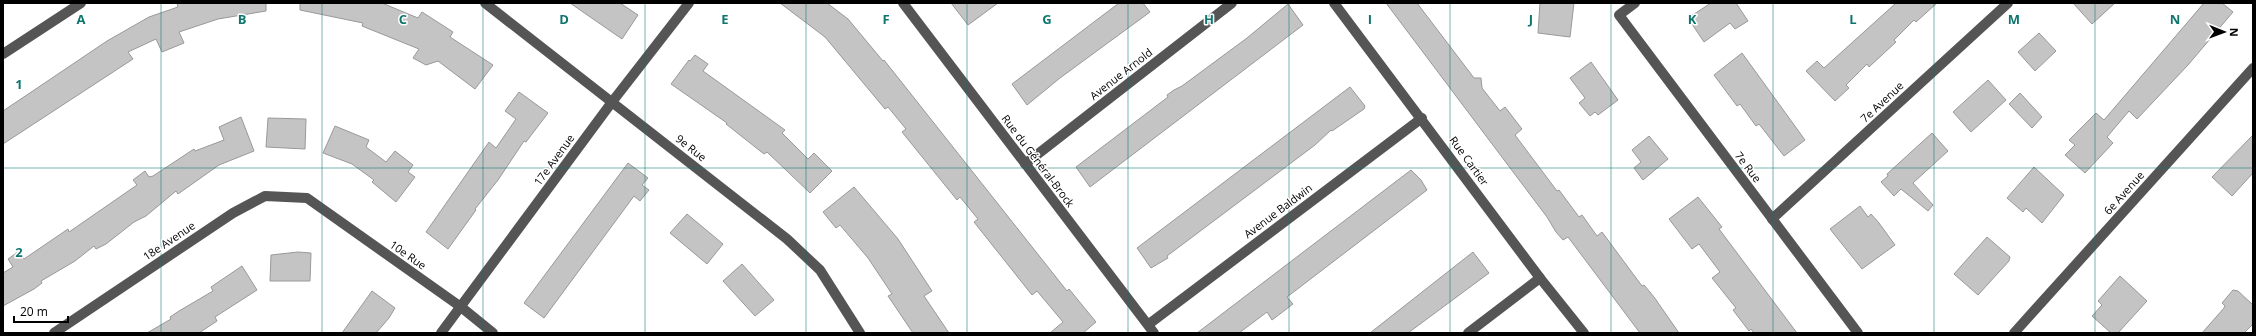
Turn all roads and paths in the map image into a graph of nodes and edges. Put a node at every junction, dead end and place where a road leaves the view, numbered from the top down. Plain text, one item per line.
1 (81, 3) edge
2 (485, 3) edge
3 (689, 3) edge
4 (903, 3) edge
5 (1232, 3) edge
6 (1334, 3) edge
7 (1636, 3) edge
8 (2008, 3) edge
9 (3, 54) edge
10 (2253, 68) edge
11 (612, 102) junction
12 (1422, 118) junction
13 (1026, 164) junction
14 (307, 198) joint
15 (1772, 219) junction
16 (1540, 278) junction
17 (461, 307) junction
18 (1149, 324) junction
19 (54, 333) edge
20 (441, 333) edge
21 (493, 333) edge
22 (860, 333) edge
23 (1154, 333) edge
24 (1468, 333) edge
25 (1584, 333) edge
26 (1858, 333) edge
27 (2014, 333) edge

1 - 9 street
2 - 11 street, 9e Rue
3 - 11 street, 17e Avenue
4 - 13 street, Rue du Général-Brock
5 - 13 street, Avenue Arnold
6 - 12 street, Rue Cartier
7 - 15 street, 7e Rue
8 - 15 street, 7e Avenue
10 - 27 street, 6e Avenue
11 - 17 street, 17e Avenue
11 - 22 street, 9e Rue
12 - 16 street, Rue Cartier
12 - 18 street, Avenue Baldwin
13 - 18 street, Rue du Général-Brock
14 - 17 street, 10e Rue
14 - 19 street, 18e Avenue
15 - 26 street, 7e Rue
16 - 24 street
16 - 25 street, Rue Cartier
17 - 20 street, 17e Avenue
17 - 21 street, 10e Rue
18 - 23 street, Rue du Général-Brock

